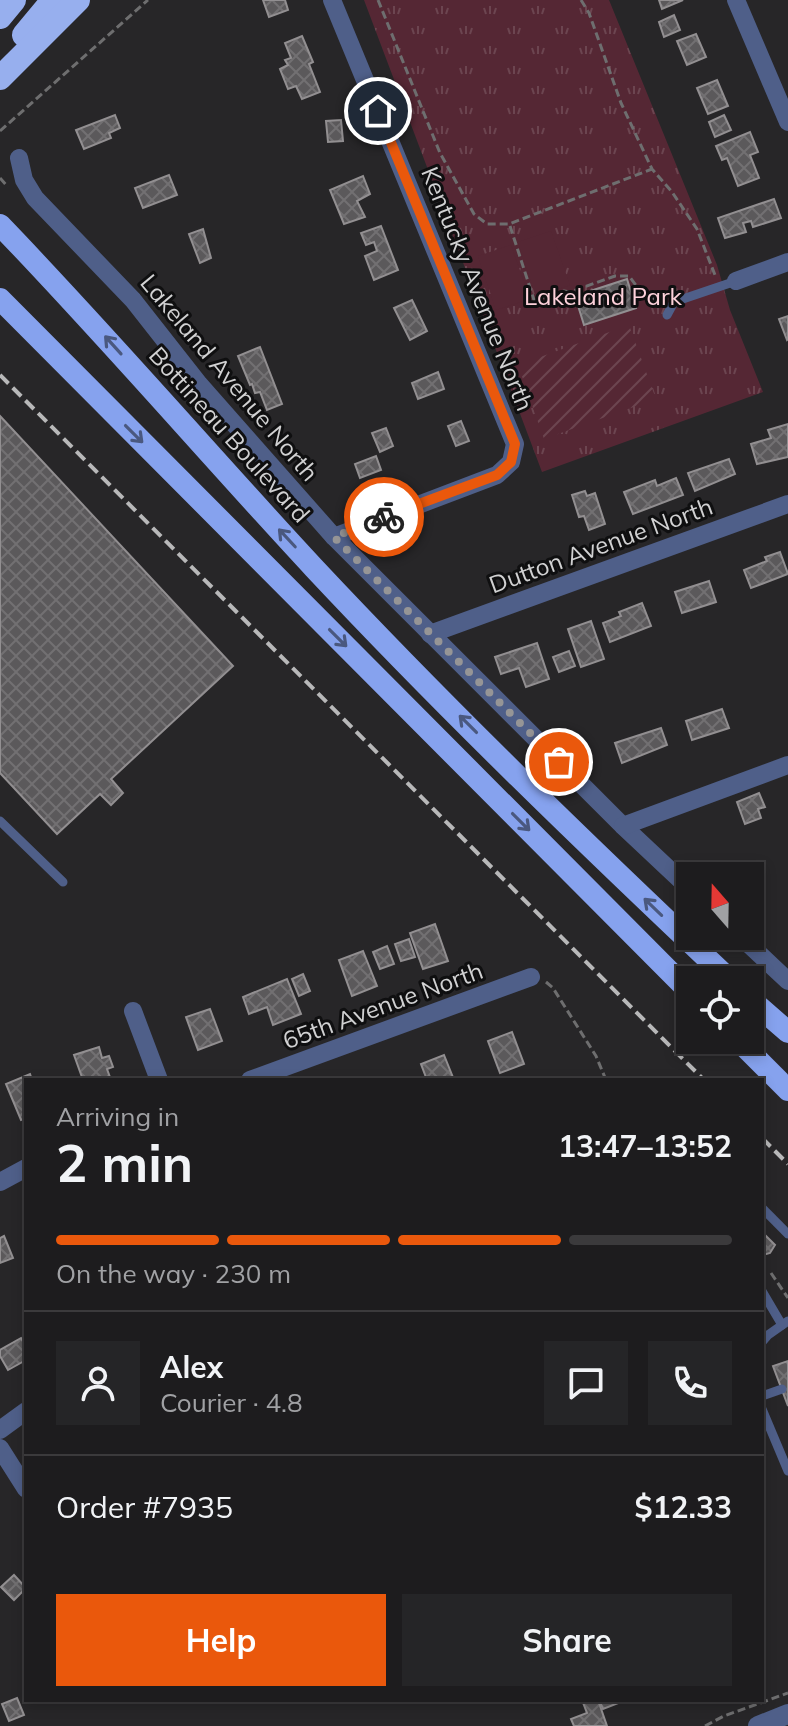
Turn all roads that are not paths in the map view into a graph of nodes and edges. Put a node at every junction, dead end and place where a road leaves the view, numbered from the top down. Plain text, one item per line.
1 (14, 0) edge
2 (53, 0) edge
3 (78, 0) edge
4 (332, 0) edge
5 (736, 0) edge
6 (0, 17) edge
7 (0, 62) edge
8 (0, 78) edge
9 (788, 122) edge
10 (19, 158) dead end
11 (0, 225) edge
12 (788, 262) edge
13 (728, 283) joint
14 (0, 299) edge
15 (669, 312) road end
16 (788, 504) edge
17 (334, 537) junction
18 (430, 634) junction
19 (788, 765) edge
20 (0, 821) edge
21 (623, 826) junction
22 (676, 876) edge
23 (63, 882) dead end
24 (755, 950) edge
25 (715, 966) edge
26 (531, 977) road end
27 (676, 978) edge
28 (788, 981) edge
29 (133, 1011) dead end
30 (764, 1011) edge
31 (788, 1032) edge
32 (752, 1054) edge
33 (158, 1078) edge
34 (255, 1078) edge
35 (788, 1090) edge
36 (24, 1169) edge
37 (0, 1182) edge
38 (764, 1210) edge
39 (788, 1234) edge
40 (764, 1294) edge
41 (785, 1323) edge
42 (764, 1340) edge
43 (782, 1389) dead end
44 (764, 1395) edge
45 (24, 1412) edge
46 (764, 1414) edge
47 (0, 1430) edge
48 (0, 1448) edge
49 (788, 1471) edge
50 (24, 1486) edge
51 (788, 1714) edge
52 (758, 1726) edge

1 - 6 highway
2 - 7 highway
3 - 8 highway
4 - 17 street, Kentucky Avenue North
5 - 9 street
10 - 17 street, Lakeland Avenue North
25 -> 11 highway, Bottineau Boulevard
12 - 13 street
13 - 15 lane
14 -> 27 highway
16 - 18 street, Dutton Avenue North
17 - 18 street, Lakeland Avenue North
18 - 21 street, Lakeland Avenue North
19 - 21 street
20 - 23 lane
21 - 22 street, Lakeland Avenue North
24 - 28 street
26 - 34 street, 65th Avenue North
29 - 33 street
30 - 31 highway
32 - 35 highway
36 - 37 street
38 - 39 lane
40 - 41 lane
41 - 42 lane
43 - 44 lane
45 - 47 street
46 - 49 lane
48 - 50 street
51 - 52 street

